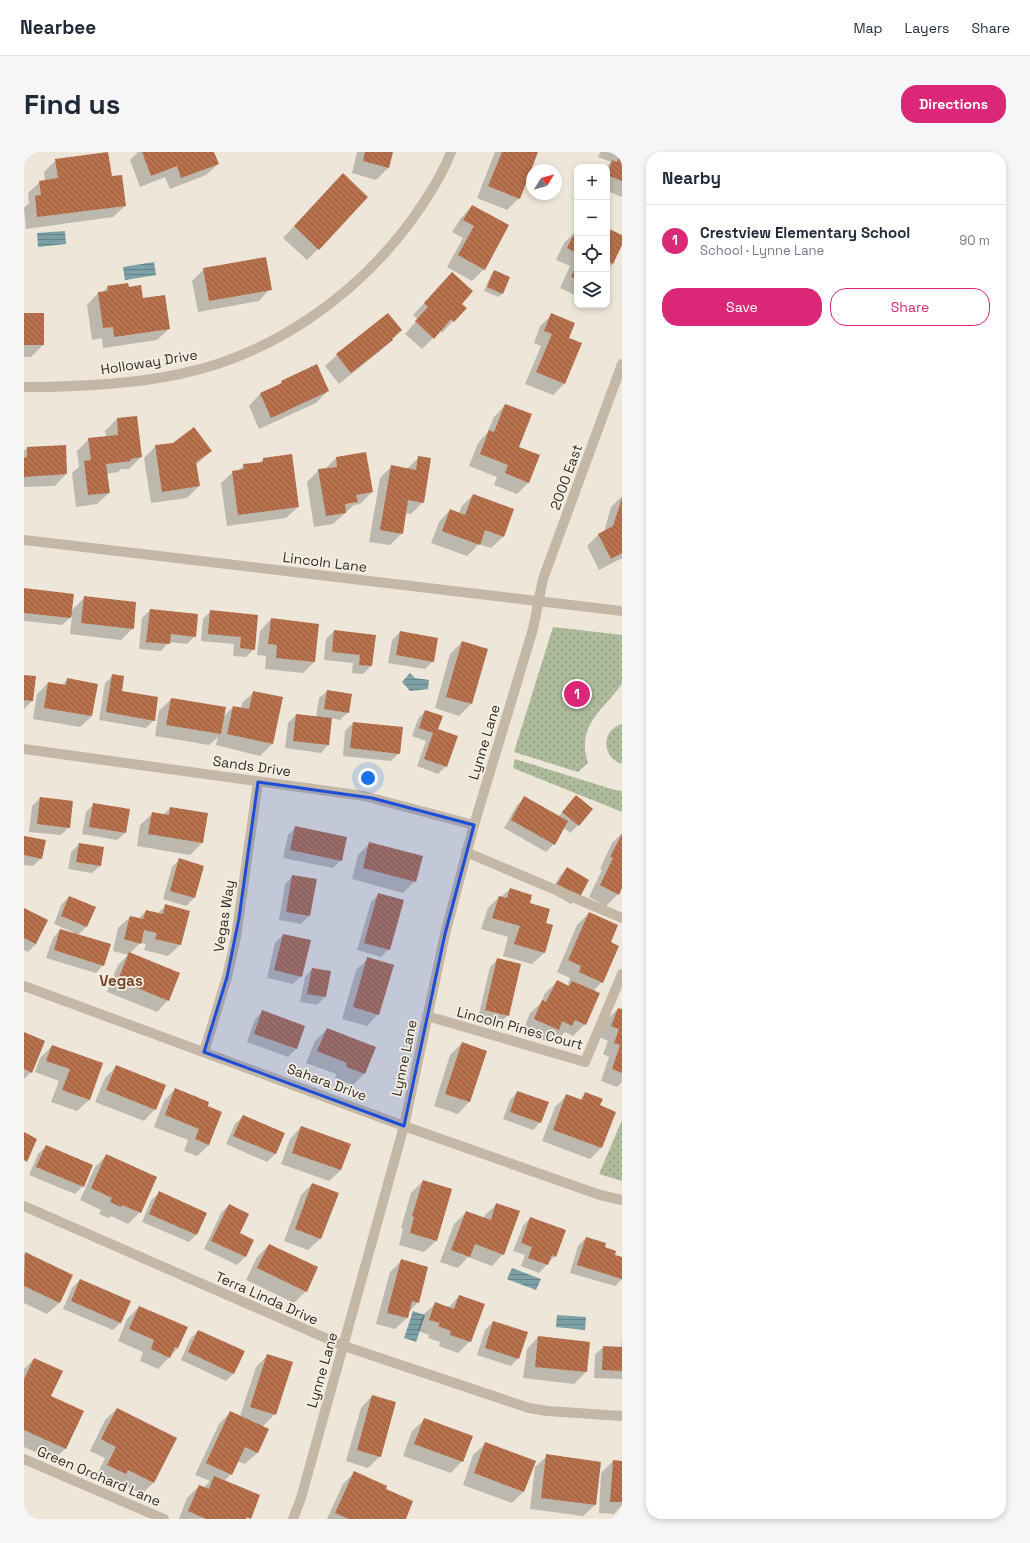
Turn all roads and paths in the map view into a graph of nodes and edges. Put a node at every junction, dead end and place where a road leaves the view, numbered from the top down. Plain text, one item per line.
1 (451, 152) edge
2 (622, 364) edge
3 (24, 387) edge
4 (24, 540) edge
5 (538, 601) junction
6 (622, 611) edge
7 (24, 749) edge
8 (258, 782) junction
9 (474, 825) junction
10 (466, 852) junction
11 (622, 918) edge
12 (622, 974) edge
13 (24, 986) edge
14 (427, 1016) junction
15 (204, 1052) junction
16 (404, 1126) junction
17 (622, 1200) edge
18 (24, 1206) edge
19 (344, 1346) junction
20 (622, 1416) edge
21 (24, 1459) edge
22 (164, 1519) edge
23 (293, 1519) edge

1 - 3 street, Holloway Drive
2 - 5 street, 2000 East
4 - 5 street, Lincoln Lane
5 - 6 street, Lincoln Lane
5 - 9 street, Lynne Lane
7 - 8 street, Sands Drive
8 - 9 street, Sands Drive
8 - 15 street, Vegas Way
9 - 10 street, Lynne Lane
10 - 11 street
10 - 14 street, Lynne Lane
12 - 14 street, Lincoln Pines Court
13 - 15 street, Sahara Drive
14 - 16 street, Lynne Lane
15 - 16 street, Sahara Drive
16 - 17 street, Sahara Drive
16 - 19 street, Lynne Lane
18 - 19 street, Terra Linda Drive
19 - 20 street, Terra Linda Drive
19 - 23 street, Lynne Lane
21 - 22 street, Green Orchard Lane

